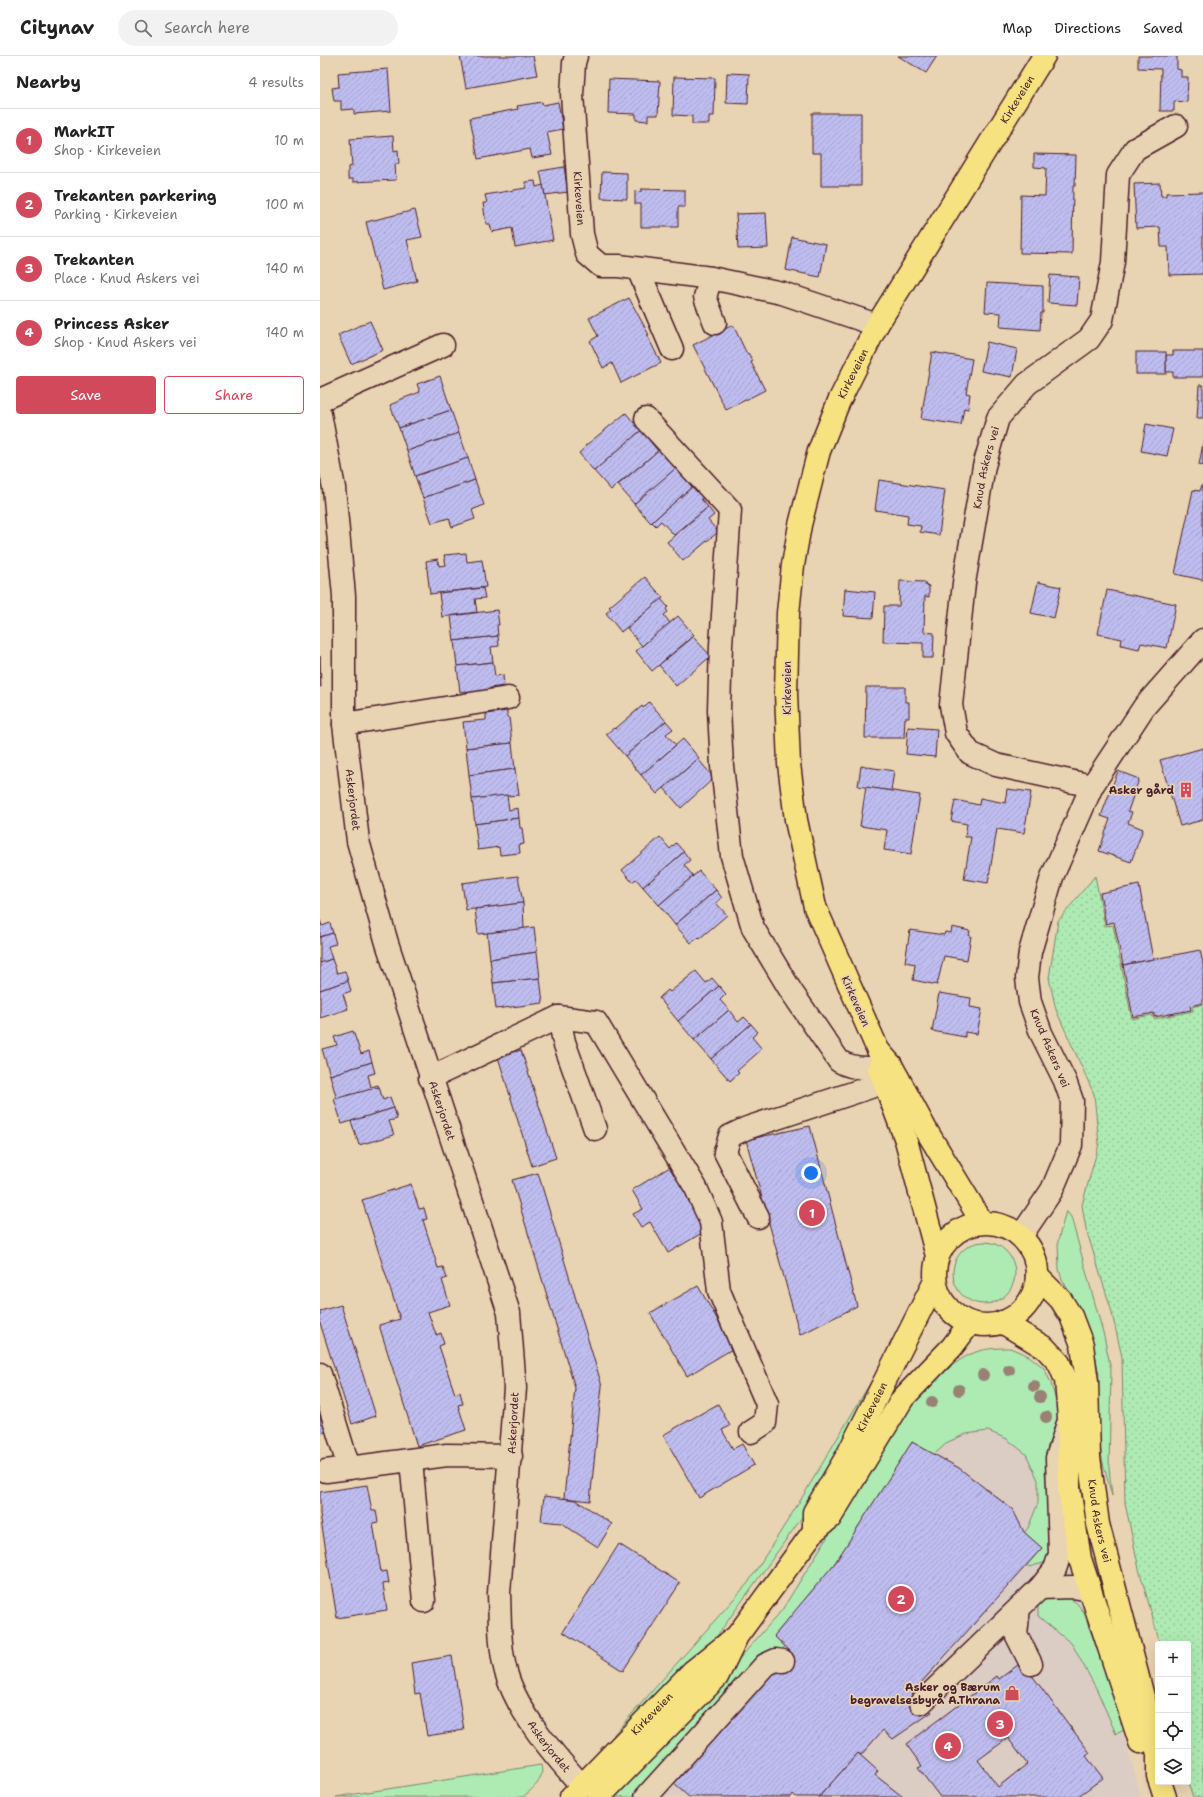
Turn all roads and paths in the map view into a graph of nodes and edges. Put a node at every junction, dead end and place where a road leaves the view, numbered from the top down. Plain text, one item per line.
1 (576, 56) edge
2 (1044, 56) edge
3 (1176, 126) dead end
4 (638, 269) junction
5 (711, 278) junction
6 (716, 322) dead end
7 (877, 325) junction
8 (443, 345) dead end
9 (672, 349) dead end
10 (320, 400) edge
11 (320, 414) edge
12 (646, 420) dead end
13 (1203, 640) edge
14 (508, 698) dead end
15 (344, 724) junction
16 (1092, 786) junction
17 (559, 1016) junction
18 (886, 1069) junction
19 (430, 1078) junction
20 (595, 1129) dead end
21 (758, 1217) dead end
22 (982, 1222) junction
23 (1021, 1236) junction
24 (937, 1256) junction
25 (1037, 1276) junction
26 (934, 1283) junction
27 (1002, 1322) junction
28 (970, 1323) junction
29 (320, 1374) edge
30 (1069, 1419) junction
31 (751, 1432) dead end
32 (511, 1456) junction
33 (411, 1460) junction
34 (349, 1468) junction
35 (326, 1471) dead end
36 (814, 1531) junction
37 (1040, 1588) junction
38 (1090, 1590) junction
39 (424, 1601) dead end
40 (1018, 1608) junction
41 (783, 1661) dead end
42 (1031, 1664) dead end
43 (921, 1703) dead end
44 (1157, 1749) edge
45 (1155, 1773) edge
46 (1161, 1785) edge
47 (584, 1793) edge
48 (646, 1797) edge
49 (1165, 1797) edge

1 - 4 street, Kirkeveien
2 - 7 main road, Kirkeveien
3 - 16 street, Knud Askers vei
4 - 5 street, Kirkeveien
4 - 9 street
5 - 6 street
5 - 7 street, Kirkeveien
7 - 18 main road, Kirkeveien
8 - 10 street
11 - 15 street, Askerjordet
12 - 18 street
13 - 16 street, Knud Askers vei
14 - 15 street
15 - 19 street, Askerjordet
16 - 23 street, Knud Askers vei
17 - 19 street
17 - 20 street
17 - 31 street
18 - 21 street
18 - 22 main road, Kirkeveien
18 - 24 main road, Kirkeveien
19 - 32 street, Askerjordet
22 - 23 main road
22 - 24 main road
23 - 25 main road
24 - 26 main road
25 - 27 main road
25 - 44 main road, Knud Askers vei
26 - 28 main road
26 - 36 main road, Kirkeveien
27 - 28 main road
27 - 30 main road, Knud Askers vei
28 - 36 main road, Kirkeveien
29 - 34 street
30 - 37 street
30 - 38 main road, Knud Askers vei
32 - 33 street
32 - 47 street, Askerjordet
33 - 34 street
33 - 39 street
34 - 35 street
36 - 47 main road, Kirkeveien
37 - 38 street
37 - 40 street
38 - 45 main road, Knud Askers vei
40 - 42 street
40 - 43 street
41 - 48 street
46 - 49 main road, Knud Askers vei

